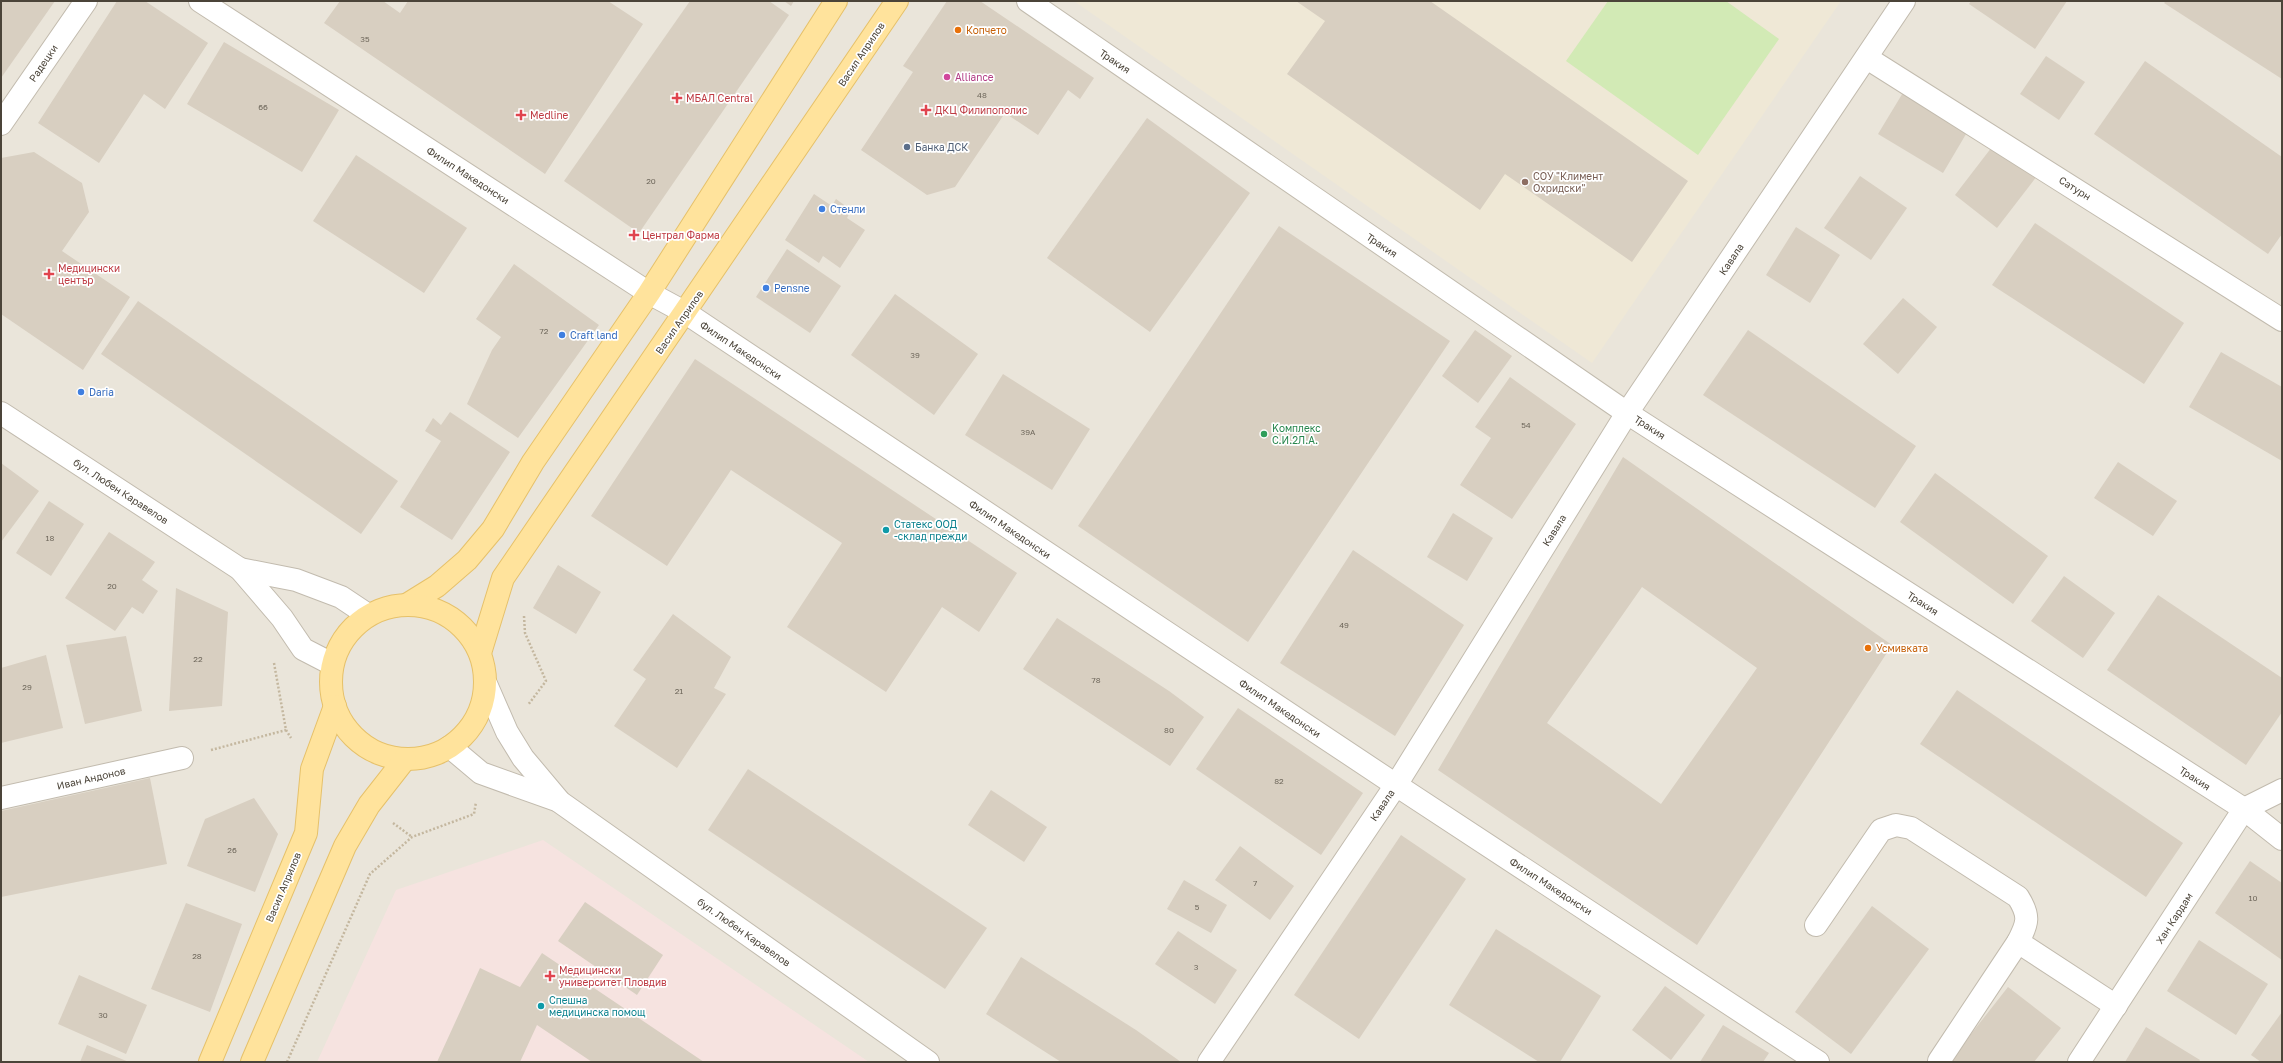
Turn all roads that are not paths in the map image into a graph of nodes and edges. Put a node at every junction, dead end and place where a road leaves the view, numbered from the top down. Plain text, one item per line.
1 (86, 1) edge
2 (200, 1) edge
3 (836, 1) edge
4 (897, 1) edge
5 (1028, 1) edge
6 (1904, 1) edge
7 (1867, 58) junction
8 (1, 124) edge
9 (649, 293) junction
10 (686, 313) junction
11 (2282, 320) edge
12 (1627, 412) junction
13 (1, 413) edge
14 (240, 568) junction
15 (408, 604) junction
16 (368, 615) junction
17 (480, 653) junction
18 (332, 664) junction
19 (486, 684) junction
20 (335, 706) junction
21 (450, 747) junction
22 (182, 758) road end
23 (405, 760) junction
24 (1396, 785) junction
25 (2282, 790) edge
26 (1, 798) edge
27 (560, 802) junction
28 (2244, 809) junction
29 (2282, 839) edge
30 (1816, 925) dead end
31 (2018, 942) junction
32 (2116, 1006) junction
33 (1939, 1061) dead end
34 (210, 1062) edge
35 (252, 1062) edge
36 (928, 1062) edge
37 (1209, 1062) edge
38 (1818, 1062) edge
39 (2079, 1062) edge

1 - 8 street, Радецки
2 - 9 street, Филип Македонски
3 - 9 main road
4 - 10 main road, Васил Априлов
5 - 12 street, Тракия
6 - 7 street, Кавала
7 - 11 street, Сатурн
7 - 12 street, Кавала
9 - 10 street, Филип Македонски
9 - 15 main road
10 - 17 main road, Васил Априлов
10 - 24 street, Филип Македонски
12 - 24 street, Кавала
12 - 28 street, Тракия
13 - 14 street, бул. Любен Каравелов
14 - 16 street, бул. Любен Каравелов
14 - 18 street, бул. Любен Каравелов
15 - 16 main road
15 - 17 main road
16 - 18 main road
17 - 19 main road
18 - 20 main road
19 - 21 main road
19 - 27 street, бул. Любен Каравелов
20 - 23 main road
20 - 34 main road, Васил Априлов
21 - 23 main road
21 - 27 street, бул. Любен Каравелов
22 - 26 street, Иван Андонов
23 - 35 main road
24 - 37 street, Кавала
24 - 38 street, Филип Македонски
25 - 28 street
27 - 36 street, бул. Любен Каравелов
28 - 29 street, Тракия
28 - 32 street, Хан Кардам
30 - 31 street
31 - 32 street
31 - 33 street
32 - 39 street, Хан Кардам

